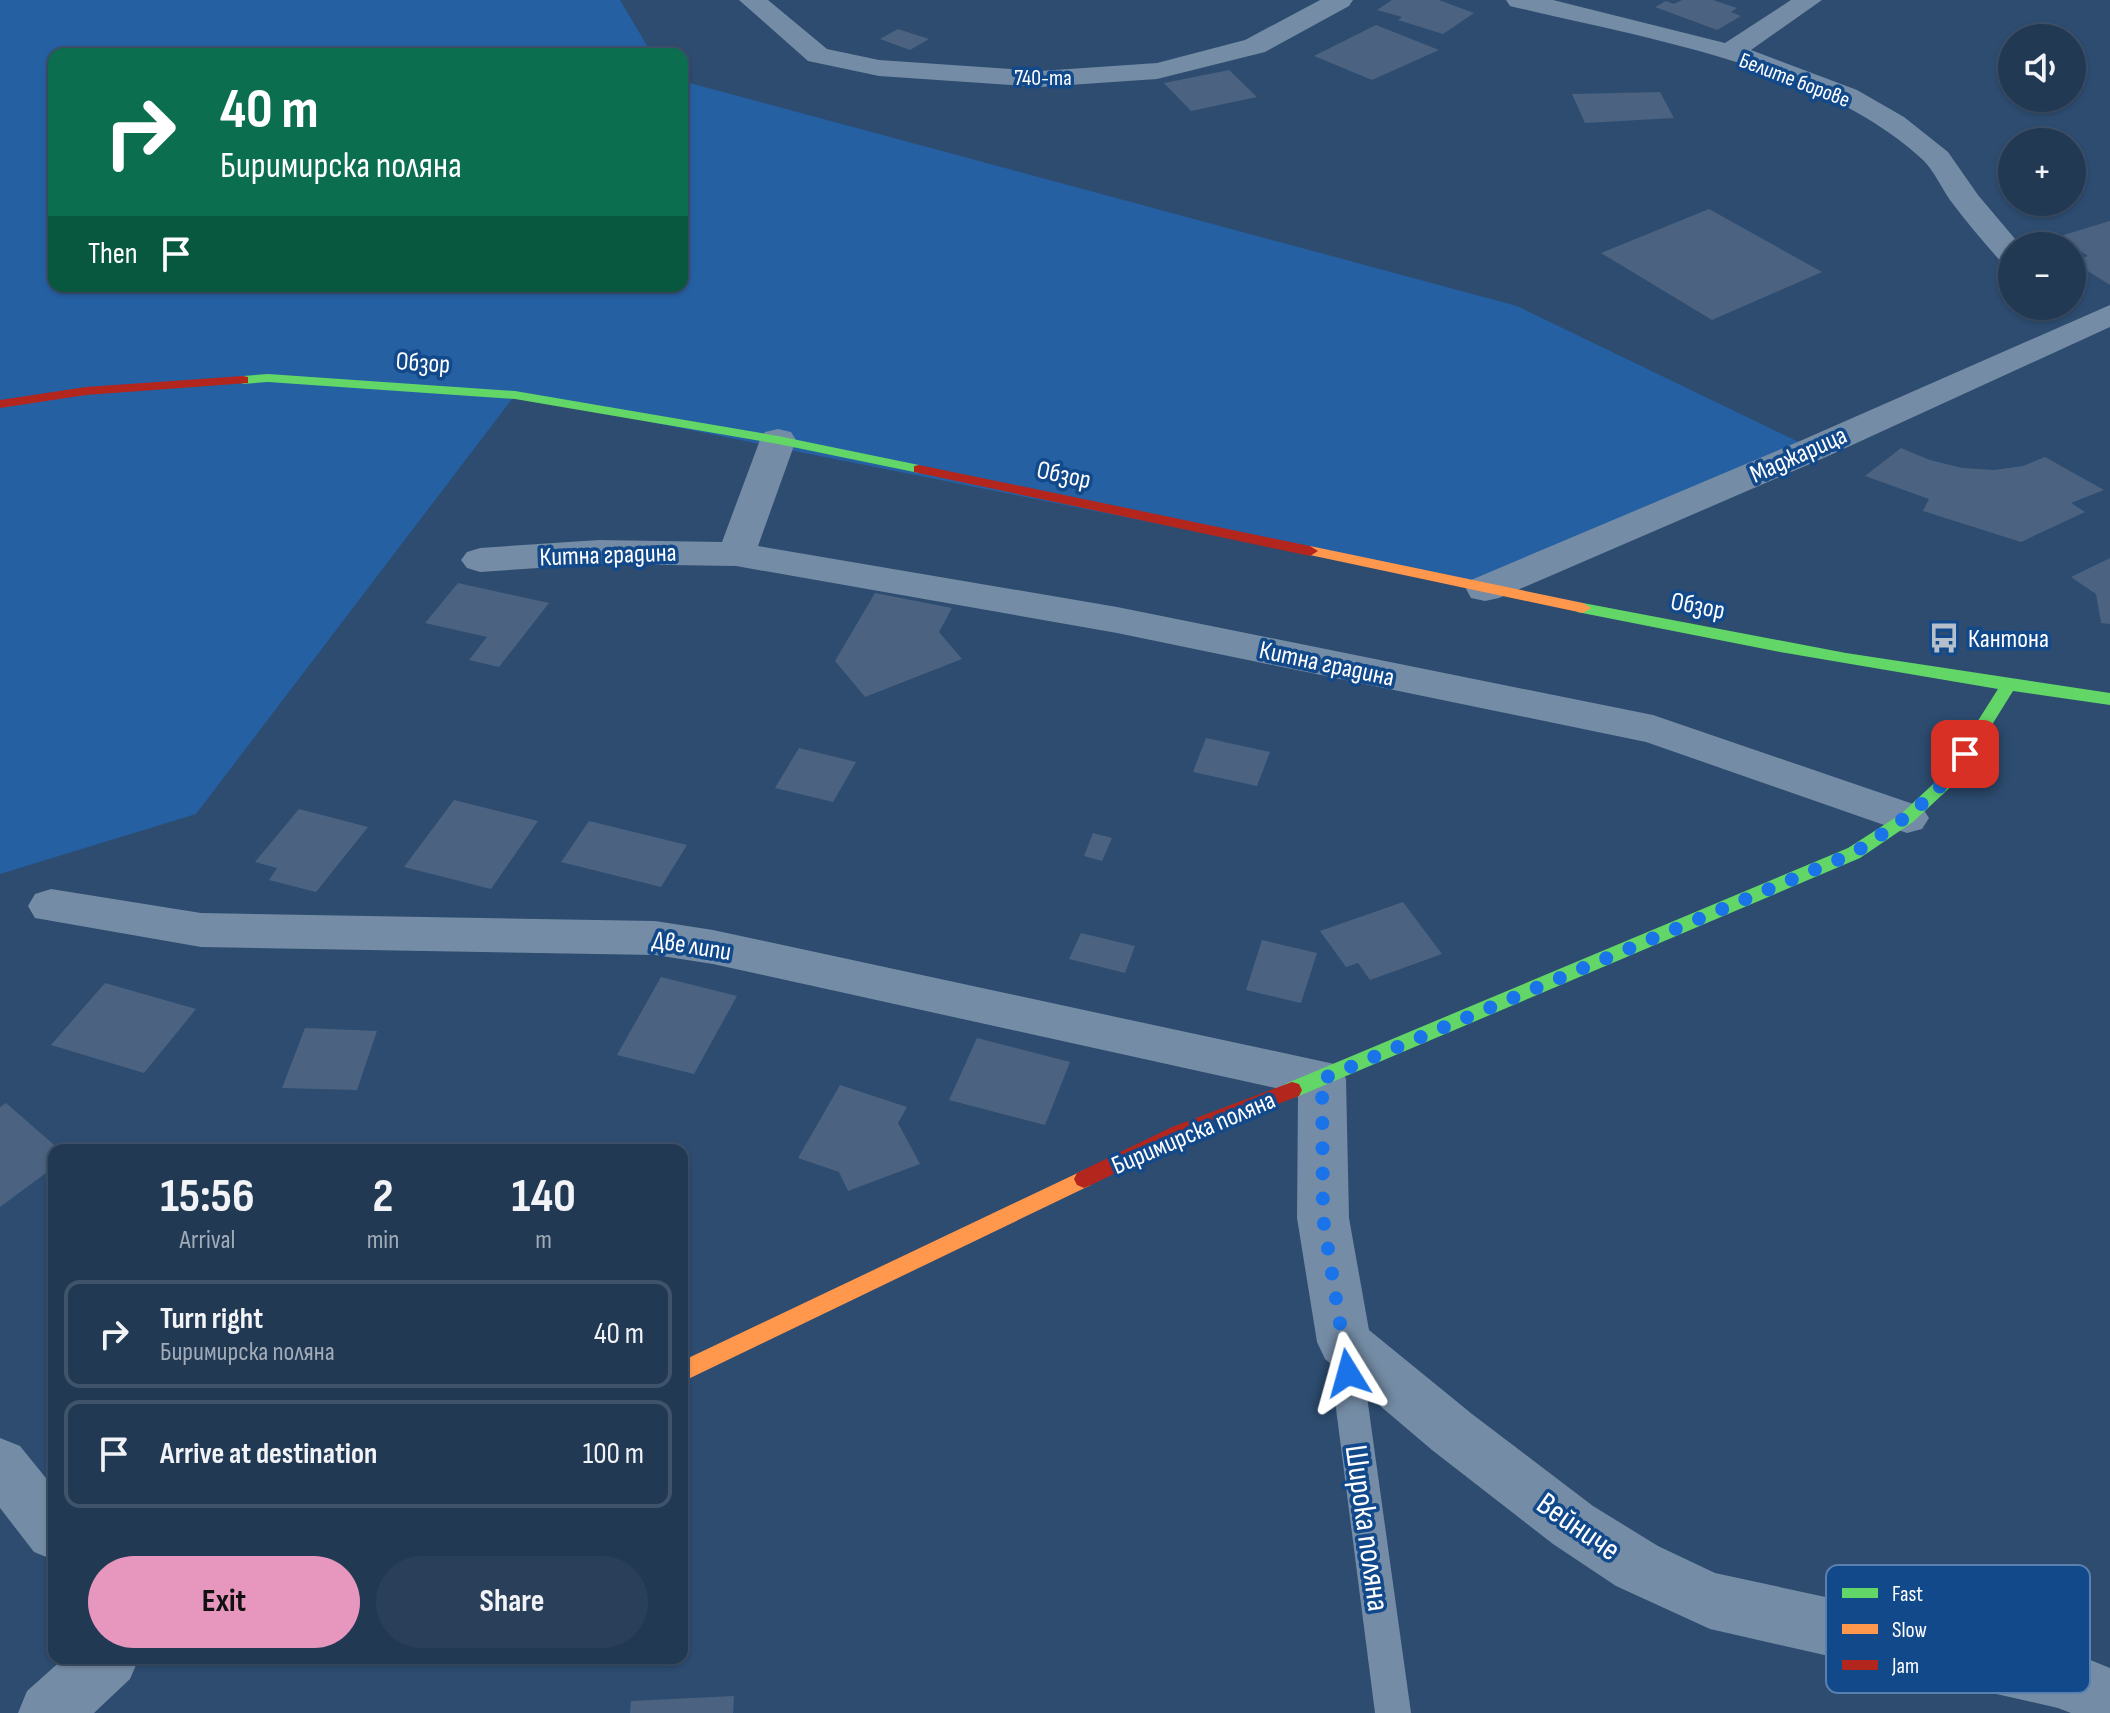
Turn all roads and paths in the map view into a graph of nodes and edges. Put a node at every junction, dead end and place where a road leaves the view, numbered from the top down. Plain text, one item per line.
1 (752, 0) edge
2 (1340, 0) edge
3 (1519, 0) edge
4 (1809, 0) edge
5 (1728, 53) junction
6 (1998, 238) edge
7 (2088, 315) edge
8 (0, 404) edge
9 (778, 440) junction
10 (736, 554) junction
11 (480, 560) dead end
12 (1485, 589) junction
13 (2008, 686) junction
14 (2110, 699) edge
15 (1907, 818) junction
16 (51, 906) dead end
17 (1322, 1079) junction
18 (1344, 1342) junction
19 (688, 1369) edge
20 (0, 1464) edge
21 (48, 1525) edge
22 (1826, 1626) edge
23 (102, 1664) edge
24 (2090, 1690) edge
25 (2110, 1699) edge
26 (49, 1713) edge
27 (1393, 1713) edge

1 - 2 street, 740-та
3 - 5 street, Белите борове
4 - 5 street
5 - 6 street, Белите борове
7 - 12 street, Маджарица
8 - 9 street, Обзор
9 - 10 street
9 - 12 street, Обзор
10 - 11 street, Китна градина
10 - 15 street, Китна градина
12 - 13 street, Обзор
13 - 14 street, Обзор
13 - 15 street, Биримирска поляна
15 - 17 street, Биримирска поляна
16 - 17 street, Две липи
17 - 18 street
17 - 19 street, Биримирска поляна
18 - 22 street, Вейниче
18 - 27 lane, Широка поляна
20 - 21 street
23 - 26 street
24 - 25 street, Вейниче

